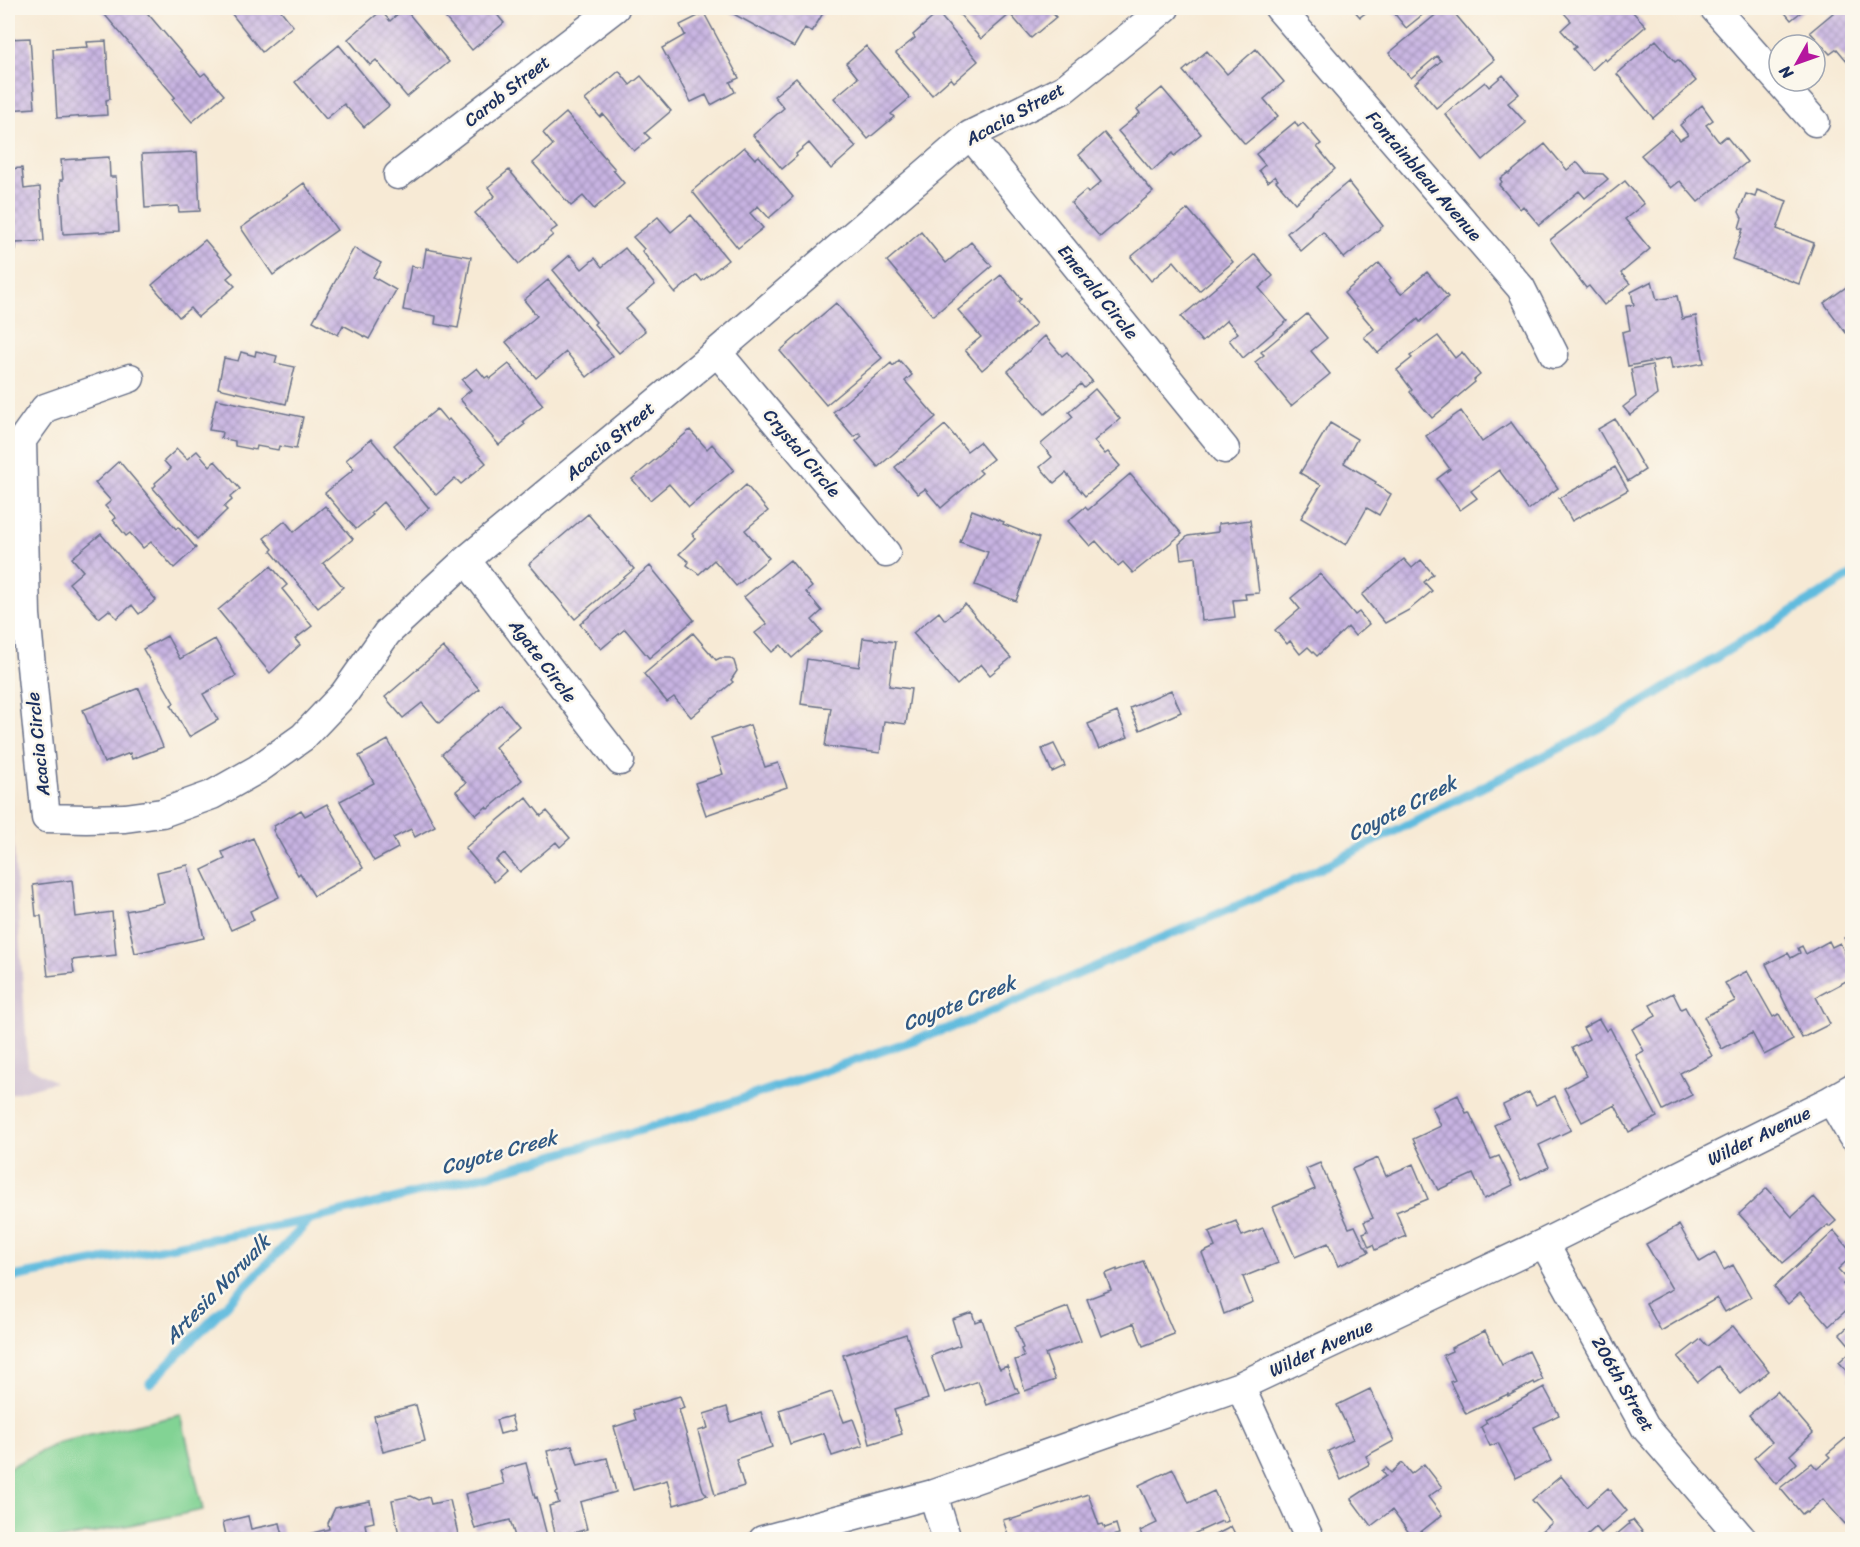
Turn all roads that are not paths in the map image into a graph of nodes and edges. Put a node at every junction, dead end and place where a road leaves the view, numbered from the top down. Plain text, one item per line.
1 (615, 8) edge
2 (1165, 8) edge
3 (1279, 8) edge
4 (1714, 8) edge
5 (1815, 122) dead end
6 (970, 135) junction
7 (398, 175) dead end
8 (717, 352) junction
9 (1554, 354) dead end
10 (130, 378) dead end
11 (1225, 449) dead end
12 (886, 553) dead end
13 (466, 560) junction
14 (620, 761) dead end
15 (46, 818) joint
16 (1842, 1094) edge
17 (1852, 1136) edge
18 (1544, 1243) junction
19 (1240, 1386) junction
20 (933, 1494) junction
21 (763, 1539) edge
22 (946, 1539) edge
23 (1310, 1539) edge
24 (1743, 1539) edge

1 - 7 street, Carob Street
2 - 6 street, Acacia Street
3 - 9 street, Fontainbleau Avenue
4 - 5 street
6 - 8 street, Acacia Street
6 - 11 street, Emerald Circle
8 - 12 street, Crystal Circle
8 - 13 street, Acacia Street
10 - 15 street, Acacia Circle
13 - 14 street, Agate Circle
13 - 15 street, Acacia Street
16 - 17 street
16 - 18 street, Wilder Avenue
18 - 19 street, Wilder Avenue
18 - 24 street, 206th Street
19 - 20 street, Wilder Avenue
19 - 23 street
20 - 21 street, Wilder Avenue
20 - 22 street

